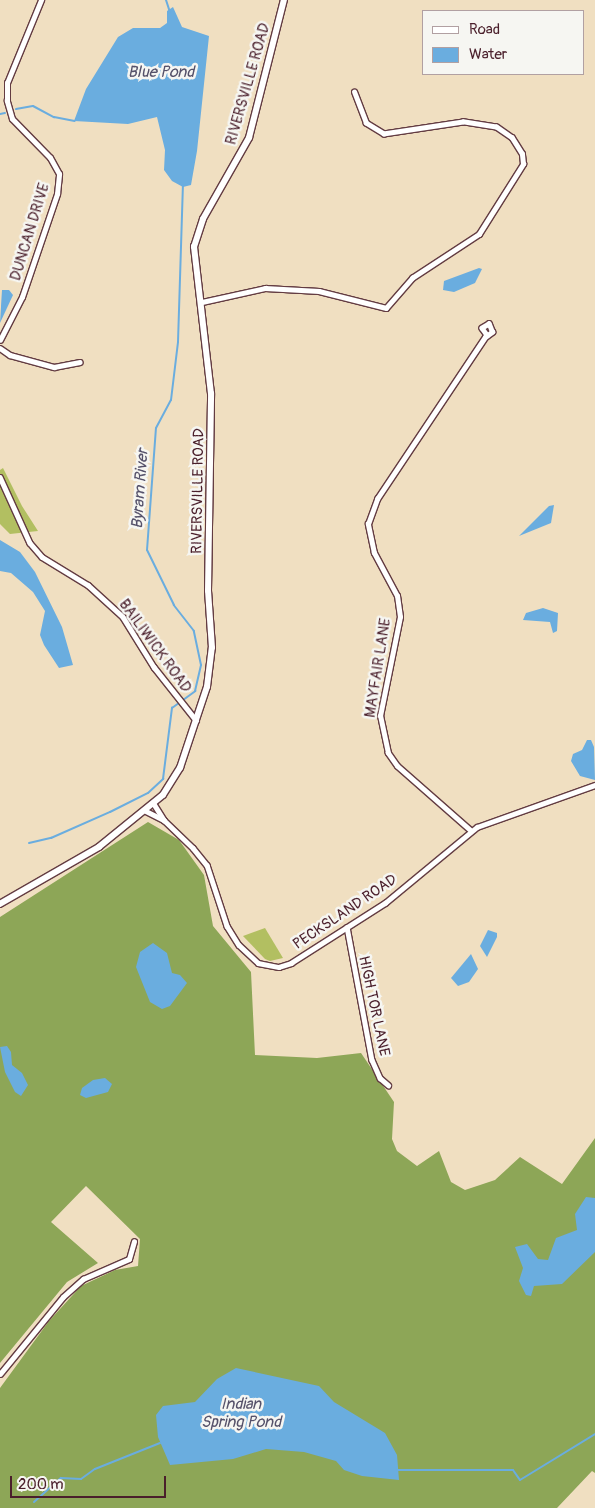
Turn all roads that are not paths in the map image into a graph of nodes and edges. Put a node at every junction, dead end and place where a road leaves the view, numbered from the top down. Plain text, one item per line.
1 (41, 0) edge
2 (284, 0) edge
3 (354, 92) dead end
4 (202, 302) junction
5 (487, 335) dead end
6 (0, 340) edge
7 (0, 348) edge
8 (80, 362) dead end
9 (0, 478) edge
10 (196, 720) junction
11 (595, 785) edge
12 (154, 804) junction
13 (146, 811) junction
14 (164, 820) junction
15 (471, 831) junction
16 (0, 904) edge
17 (347, 927) junction
18 (388, 1085) dead end
19 (134, 1242) dead end
20 (0, 1374) edge

1 - 6 street, DUNCAN DRIVE
2 - 4 street, RIVERSVILLE ROAD
3 - 4 street
4 - 10 street, RIVERSVILLE ROAD
5 - 15 street, MAYFAIR LANE
7 - 8 street
9 - 10 street, BAILIWICK ROAD
10 - 12 street, RIVERSVILLE ROAD
11 - 15 street, PECKSLAND ROAD
12 - 13 street, RIVERSVILLE ROAD
12 - 14 street, PECKSLAND ROAD
13 - 14 street, PECKSLAND ROAD
13 - 16 street, RIVERSVILLE ROAD
14 - 17 street, PECKSLAND ROAD
15 - 17 street, PECKSLAND ROAD
17 - 18 street, HIGH TOR LANE
19 - 20 street

